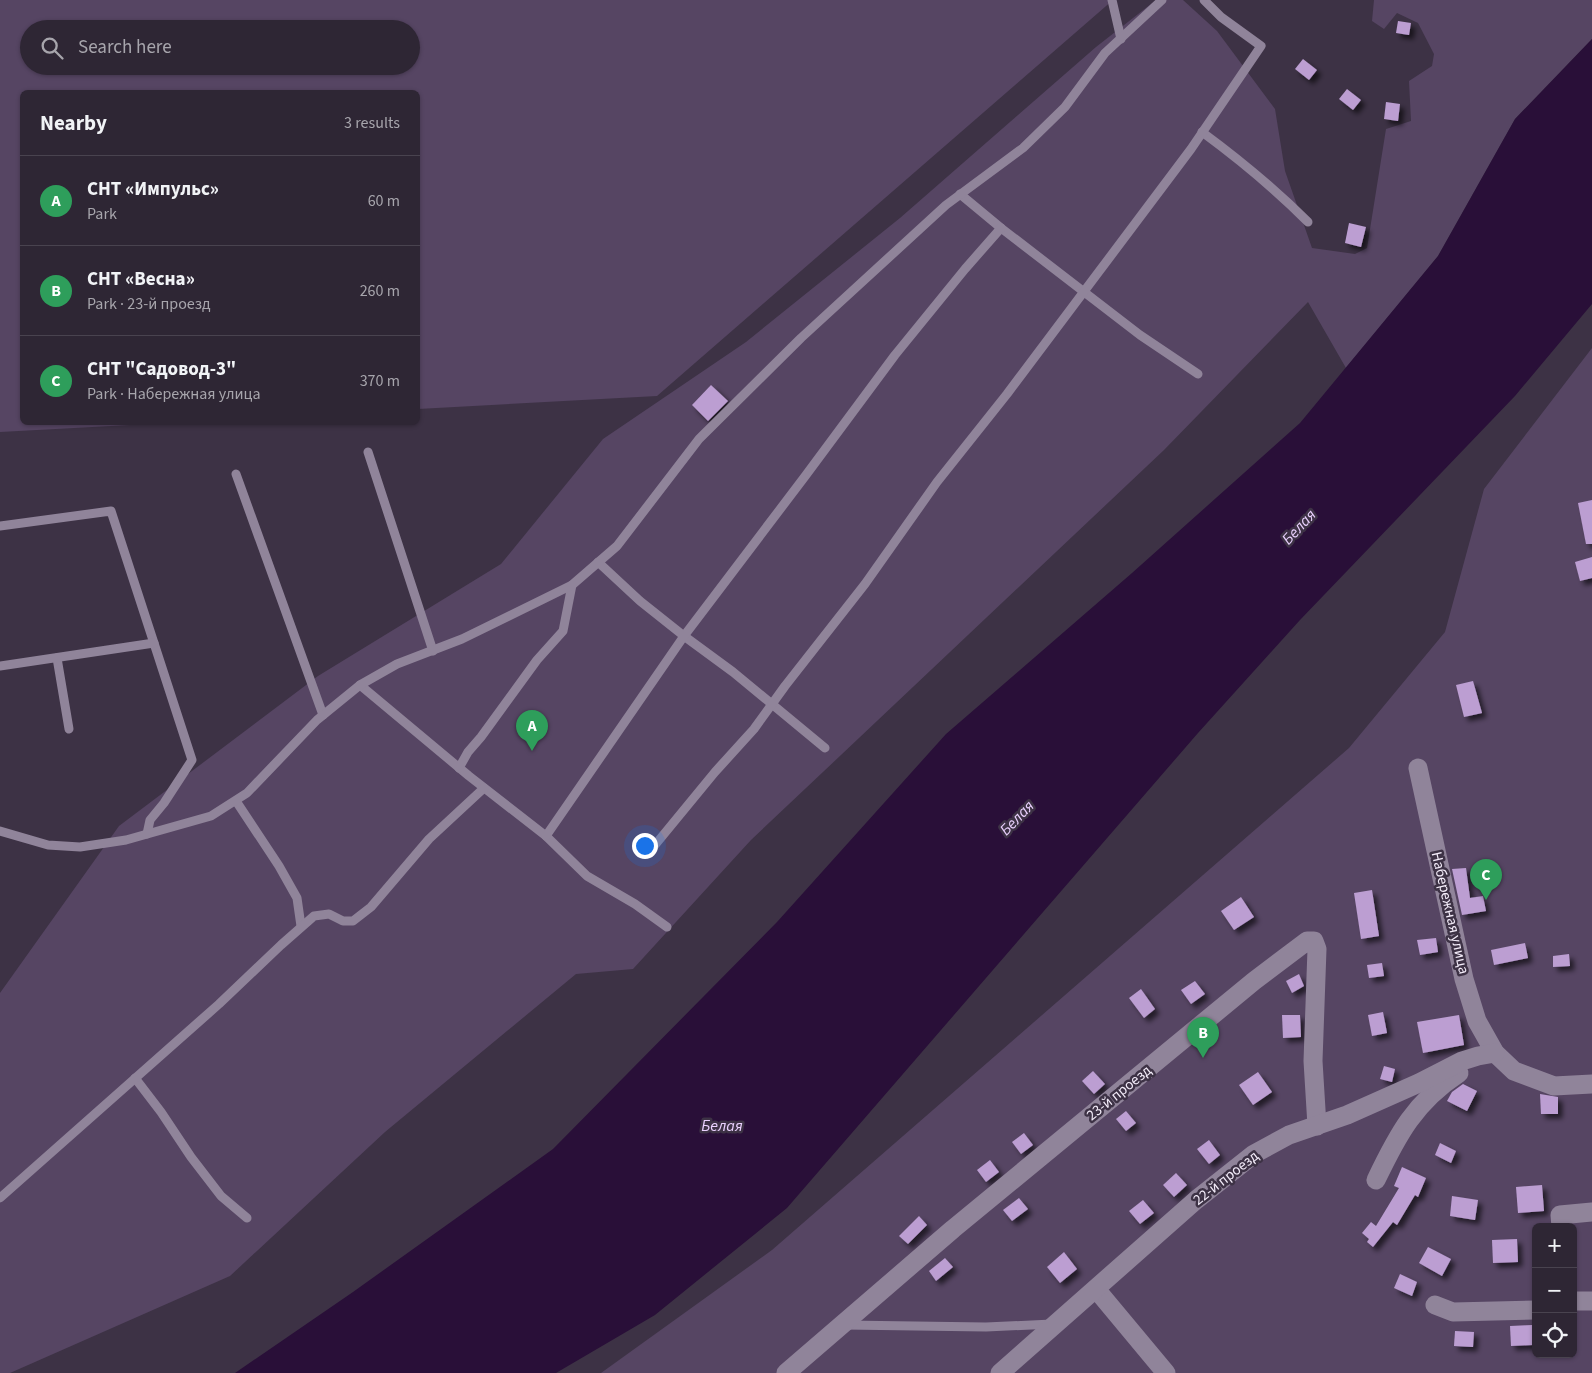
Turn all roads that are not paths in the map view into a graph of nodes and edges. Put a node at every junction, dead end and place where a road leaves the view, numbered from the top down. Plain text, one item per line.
1 (1112, 0) edge
2 (1162, 0) edge
3 (1204, 0) edge
4 (1121, 39) junction
5 (1202, 132) junction
6 (960, 194) junction
7 (1308, 222) dead end
8 (1001, 228) junction
9 (1084, 290) junction
10 (1198, 374) dead end
11 (368, 452) dead end
12 (236, 474) dead end
13 (0, 526) edge
14 (598, 562) junction
15 (572, 585) junction
16 (684, 636) junction
17 (154, 643) junction
18 (432, 650) junction
19 (57, 658) junction
20 (0, 666) edge
21 (360, 685) junction
22 (771, 705) junction
23 (324, 715) junction
24 (69, 729) dead end
25 (825, 748) dead end
26 (459, 768) junction
27 (1418, 768) dead end
28 (484, 788) junction
29 (236, 800) junction
30 (0, 831) edge
31 (147, 834) junction
32 (546, 836) junction
33 (655, 845) dead end
34 (301, 926) junction
35 (667, 927) dead end
36 (1495, 1053) junction
37 (135, 1078) junction
38 (1592, 1084) edge
39 (1317, 1126) junction
40 (1376, 1180) dead end
41 (0, 1198) edge
42 (1592, 1212) edge
43 (247, 1218) dead end
44 (1560, 1221) edge
45 (1096, 1289) junction
46 (1577, 1301) edge
47 (1592, 1301) edge
48 (1435, 1305) dead end
49 (1532, 1310) edge
50 (1056, 1324) junction
51 (842, 1325) junction
52 (786, 1373) edge
53 (1000, 1373) edge
54 (1166, 1373) edge

1 - 4 lane
2 - 4 lane
3 - 5 lane
4 - 6 lane
5 - 7 lane
5 - 9 lane
6 - 8 lane
6 - 14 lane
8 - 9 lane
8 - 16 lane
9 - 10 lane
9 - 22 lane
11 - 18 lane
12 - 23 lane
13 - 17 lane
14 - 15 lane
14 - 16 lane
15 - 18 lane
15 - 26 lane
16 - 22 lane
16 - 32 lane
17 - 19 lane
17 - 31 lane
18 - 21 lane
19 - 20 lane
19 - 24 lane
21 - 23 lane
21 - 26 lane
22 - 25 lane
22 - 33 lane
23 - 29 lane
26 - 28 lane
27 - 36 street, Набережная улица
28 - 32 lane
28 - 34 lane
29 - 31 lane
29 - 34 lane
30 - 31 lane
32 - 35 lane
34 - 37 lane
36 - 38 street, Набережная улица
36 - 39 street, 22-й проезд
36 - 40 street
37 - 41 lane
37 - 43 lane
39 - 45 street, 22-й проезд
39 - 51 street, 23-й проезд
42 - 44 street
45 - 50 street, 22-й проезд
45 - 54 street
46 - 47 street
48 - 49 street
50 - 51 lane
50 - 53 street, 22-й проезд
51 - 52 street, 23-й проезд

